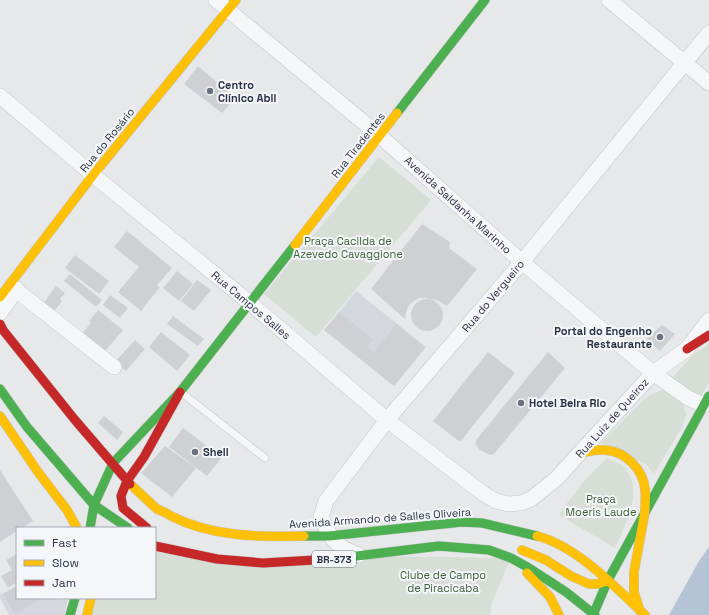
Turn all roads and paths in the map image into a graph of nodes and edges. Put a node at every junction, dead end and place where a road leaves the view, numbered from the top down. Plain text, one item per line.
1 (216, 0) edge
2 (485, 0) edge
3 (609, 0) edge
4 (232, 5) edge
5 (709, 33) edge
6 (686, 63) junction
7 (709, 83) edge
8 (0, 96) edge
9 (380, 136) junction
10 (93, 175) junction
11 (74, 215) dead end
12 (522, 262) junction
13 (12, 288) junction
14 (0, 298) edge
15 (250, 303) junction
16 (0, 313) edge
17 (709, 320) edge
18 (0, 324) edge
19 (709, 335) edge
20 (687, 349) junction
21 (114, 367) dead end
22 (653, 373) junction
23 (0, 389) edge
24 (180, 392) junction
25 (707, 401) edge
26 (0, 408) edge
27 (0, 416) edge
28 (387, 420) junction
29 (27, 427) junction
30 (580, 453) junction
31 (265, 458) dead end
32 (113, 464) junction
33 (128, 481) junction
34 (508, 504) joint
35 (94, 505) junction
36 (645, 512) junction
37 (76, 527) edge
38 (90, 527) edge
39 (127, 527) edge
40 (146, 527) edge
41 (329, 536) junction
42 (162, 538) dead end
43 (500, 544) dead end
44 (438, 546) junction
45 (512, 546) dead end
46 (156, 547) edge
47 (192, 554) junction
48 (362, 556) junction
49 (510, 558) junction
50 (608, 580) junction
51 (75, 599) edge
52 (91, 599) edge
53 (642, 613) edge
54 (70, 615) edge
55 (87, 615) edge
56 (559, 615) edge
57 (594, 615) edge

1 - 4 street, Avenida Saldanha Marinho
2 - 9 main road, Rua Tiradentes
3 - 6 street
4 - 9 street, Avenida Saldanha Marinho
4 - 10 main road, Rua do Rosário
5 - 6 street, Rua do Vergueiro
6 - 7 street
6 - 12 street, Rua do Vergueiro
8 - 10 street, Rua Campos Salles
9 - 12 street, Avenida Saldanha Marinho
9 - 15 main road, Rua Tiradentes
10 - 13 main road, Rua do Rosário
10 - 15 street, Rua Campos Salles
11 - 13 street
12 - 22 street, Avenida Saldanha Marinho
12 - 28 street, Rua do Vergueiro
13 - 14 main road, Rua do Rosário
13 - 16 street
13 - 21 street
15 - 24 main road, Rua Tiradentes
15 - 28 street, Rua Campos Salles
17 - 20 street, Rua Luiz de Queiroz
18 - 32 main road
19 - 20 main road
20 - 22 street, Rua Luiz de Queiroz
22 - 25 street, Avenida Saldanha Marinho
22 - 30 street, Rua Luiz de Queiroz
23 - 29 main road
24 - 31 lane
24 - 32 main road
24 - 33 main road
25 - 36 main road
26 - 29 main road
27 - 37 main road
28 - 34 street, Rua Campos Salles
28 - 41 street, Rua do Vergueiro
29 - 35 main road
30 - 34 street, Rua Luiz de Queiroz
30 - 36 main road
32 - 33 main road, Avenida Armando de Salles Oliveira
32 - 35 main road
33 - 40 main road
33 - 41 main road, Avenida Armando de Salles Oliveira
35 - 38 main road
35 - 39 main road
36 - 50 main road
36 - 53 main road
41 - 48 street
41 - 50 main road, Avenida Armando de Salles Oliveira
42 - 47 main road
43 - 44 main road
44 - 48 main road, BR-373
44 - 49 main road, BR-373
45 - 50 main road
46 - 47 main road, BR-373
47 - 48 main road, BR-373
49 - 56 main road, BR-373
49 - 57 main road
50 - 53 main road, Avenida Armando de Salles Oliveira
50 - 57 main road
51 - 54 main road
52 - 55 main road

